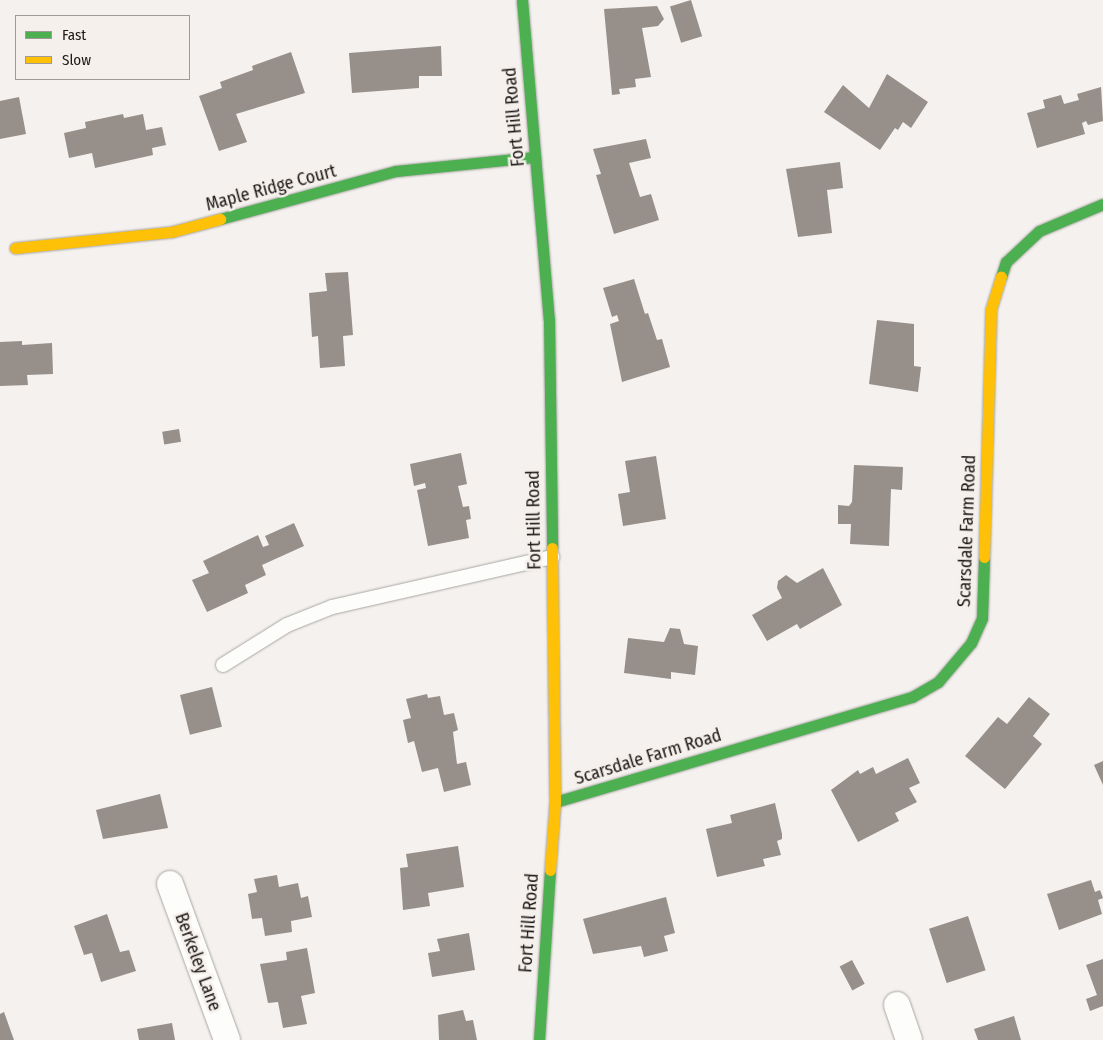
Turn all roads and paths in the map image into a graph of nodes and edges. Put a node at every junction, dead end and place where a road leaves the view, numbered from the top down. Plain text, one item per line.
1 (522, 0) edge
2 (535, 157) junction
3 (1103, 204) edge
4 (15, 248) dead end
5 (552, 557) junction
6 (223, 665) dead end
7 (555, 802) junction
8 (170, 884) dead end
9 (897, 1005) dead end
10 (227, 1040) edge
11 (539, 1040) edge
12 (909, 1040) edge

1 - 2 street, Fort Hill Road
2 - 4 street, Maple Ridge Court
2 - 5 street, Fort Hill Road
3 - 7 street, Scarsdale Farm Road
5 - 6 lane
5 - 7 street, Fort Hill Road
7 - 11 street, Fort Hill Road
8 - 10 street, Berkeley Lane
9 - 12 street

